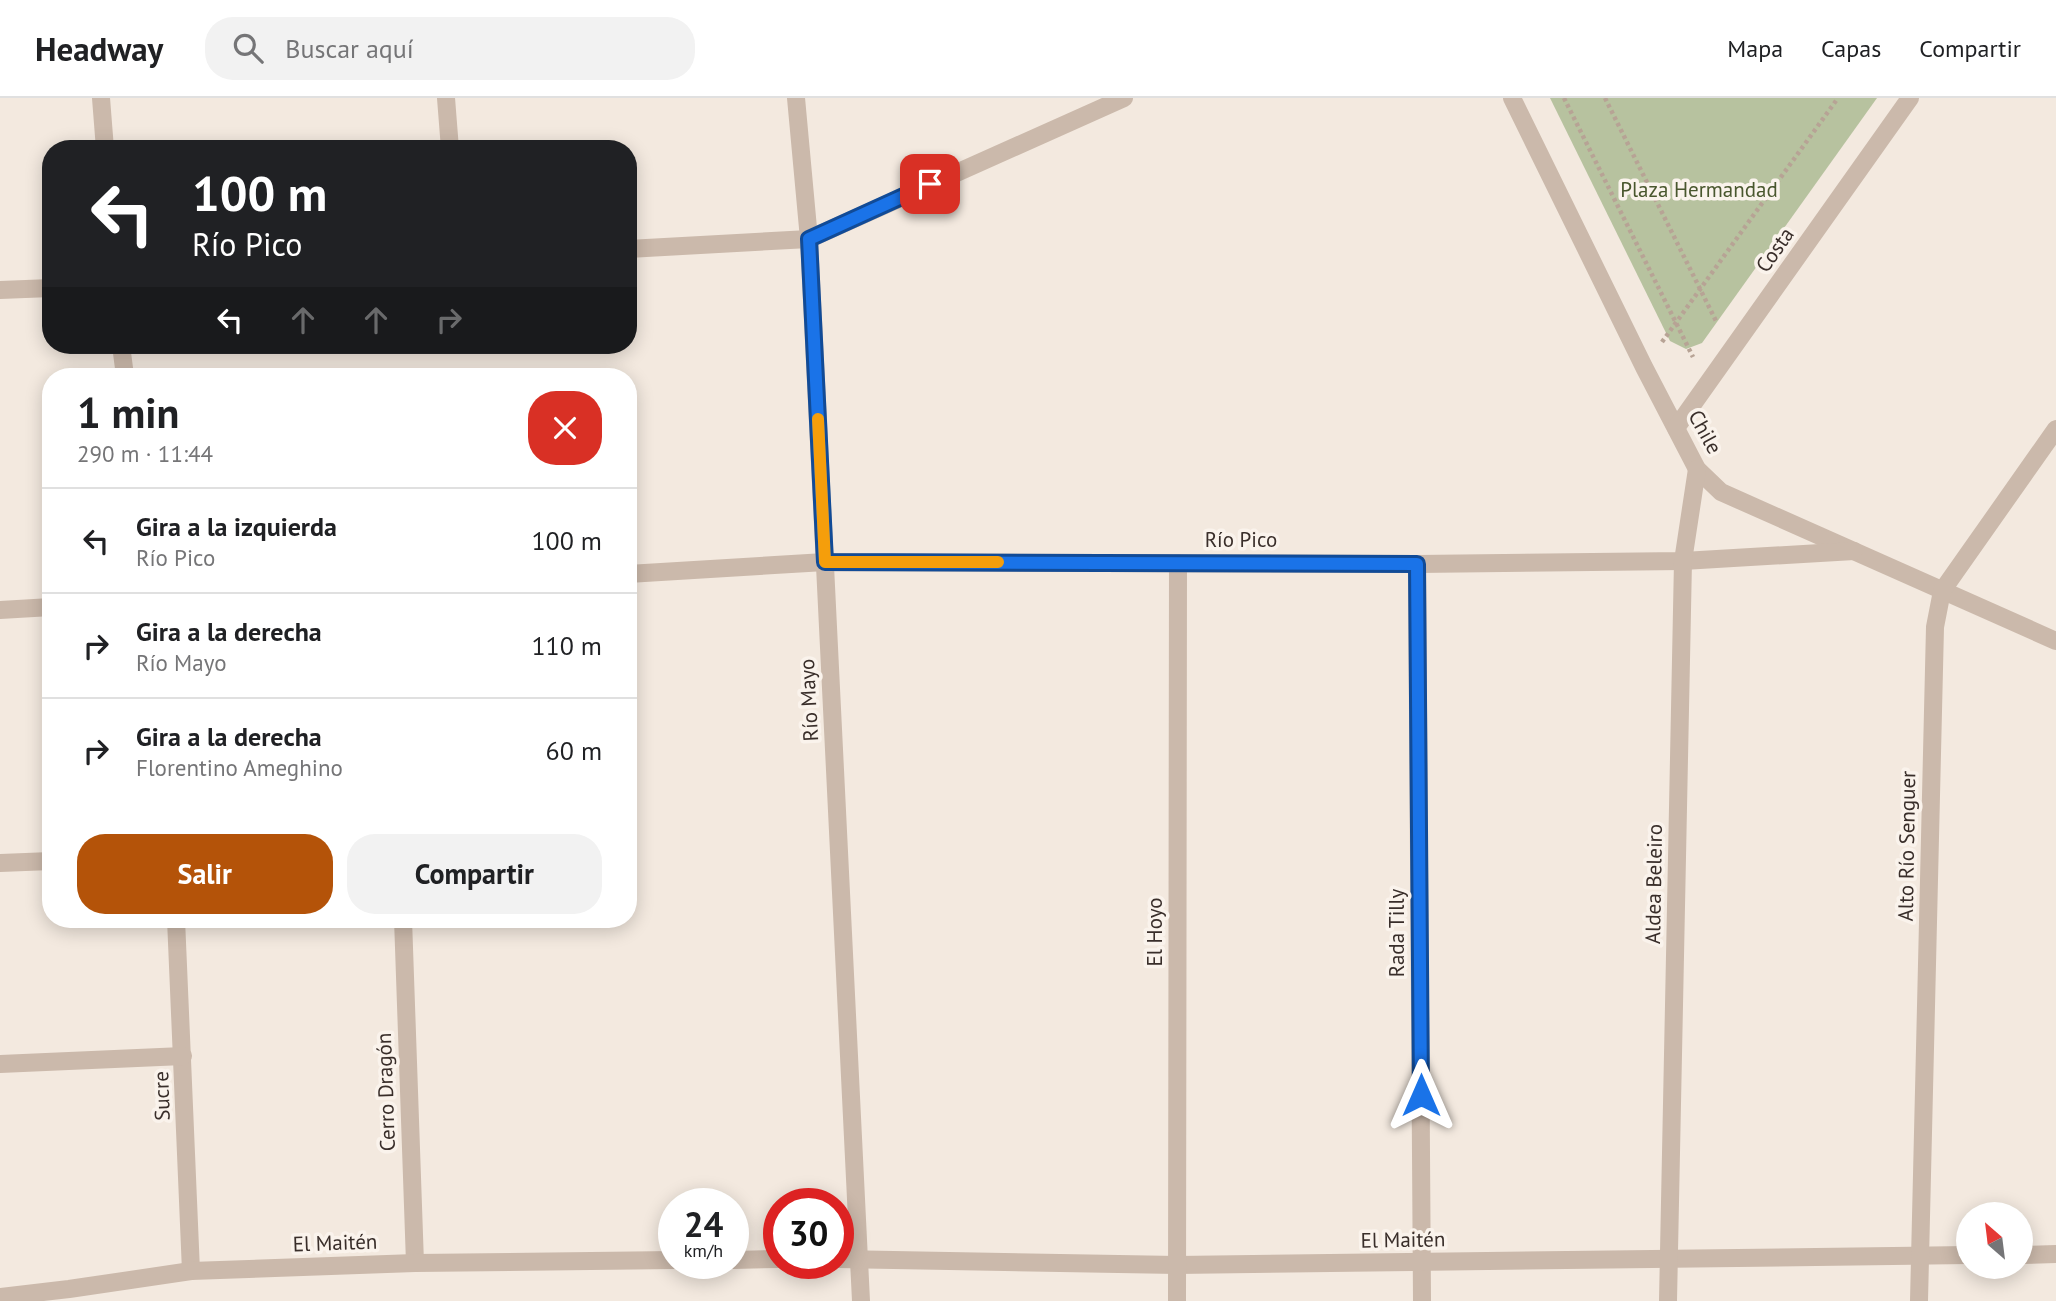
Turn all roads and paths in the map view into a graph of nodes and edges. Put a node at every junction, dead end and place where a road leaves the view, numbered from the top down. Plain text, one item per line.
1 (101, 98) edge
2 (446, 98) edge
3 (796, 98) edge
4 (1124, 98) edge
5 (1512, 98) edge
6 (1564, 98) edge
7 (1605, 98) edge
8 (1838, 98) edge
9 (1910, 98) edge
10 (104, 140) edge
11 (449, 140) edge
12 (809, 239) junction
13 (637, 249) edge
14 (42, 288) edge
15 (1700, 289) junction
16 (0, 290) edge
17 (1676, 323) junction
18 (1731, 351) junction
19 (1644, 368) junction
20 (1707, 385) junction
21 (1676, 428) junction
22 (2056, 429) edge
23 (1697, 469) junction
24 (1854, 551) junction
25 (1683, 561) junction
26 (825, 562) junction
27 (1178, 563) junction
28 (1417, 564) junction
29 (637, 573) edge
30 (1942, 591) junction
31 (42, 608) edge
32 (0, 610) edge
33 (2056, 641) edge
34 (42, 861) edge
35 (0, 863) edge
36 (176, 928) edge
37 (402, 928) edge
38 (183, 1056) junction
39 (0, 1064) edge
40 (2056, 1254) edge
41 (1956, 1255) edge
42 (2034, 1255) edge
43 (1919, 1256) junction
44 (854, 1258) edge
45 (860, 1258) junction
46 (1669, 1258) junction
47 (658, 1260) edge
48 (415, 1263) junction
49 (1422, 1263) junction
50 (1177, 1265) junction
51 (191, 1271) junction
52 (70, 1295) edge
53 (0, 1297) edge
54 (861, 1301) edge
55 (1177, 1301) edge
56 (1422, 1301) edge
57 (1668, 1301) edge
58 (1919, 1301) edge

1 - 10 street
2 - 11 street
3 - 12 street, Río Mayo
4 - 12 street
5 - 19 street, Chile
6 - 17 path
7 - 15 path
8 - 15 path
9 - 18 street, Costa
12 - 13 street
12 - 26 street, Río Mayo
14 - 16 street
15 - 17 path
15 - 18 path
17 - 19 path
17 - 20 path
18 - 20 street, Costa
19 - 21 street, Chile
20 - 21 street, Costa
21 - 23 street, Chile
22 - 30 street, Alto Río Senguer
23 - 24 street, Chile
23 - 25 street, Aldea Beleiro
24 - 25 street, Río Pico
24 - 30 street, Chile
25 - 28 street, Río Pico
25 - 46 street, Aldea Beleiro
26 - 27 street, Río Pico
26 - 29 street, Río Pico
26 - 45 street, Río Mayo
27 - 28 street, Río Pico
27 - 50 street, El Hoyo
28 - 49 street, Rada Tilly
30 - 33 street, Chile
30 - 43 street, Alto Río Senguer
31 - 32 street
34 - 35 street
36 - 38 street, Sucre
37 - 48 street, Cerro Dragón
38 - 39 street
38 - 51 street, Sucre
40 - 42 street
41 - 43 street, El Maitén
43 - 46 street, El Maitén
43 - 58 street, Alto Río Senguer
44 - 45 street, El Maitén
45 - 50 street, El Maitén
45 - 54 street, Río Mayo
46 - 49 street, El Maitén
46 - 57 street, Aldea Beleiro
47 - 48 street, El Maitén
48 - 51 street, El Maitén
49 - 50 street, El Maitén
49 - 56 street, Rada Tilly
50 - 55 street, El Hoyo
51 - 52 street, El Maitén
52 - 53 street, El Maitén

